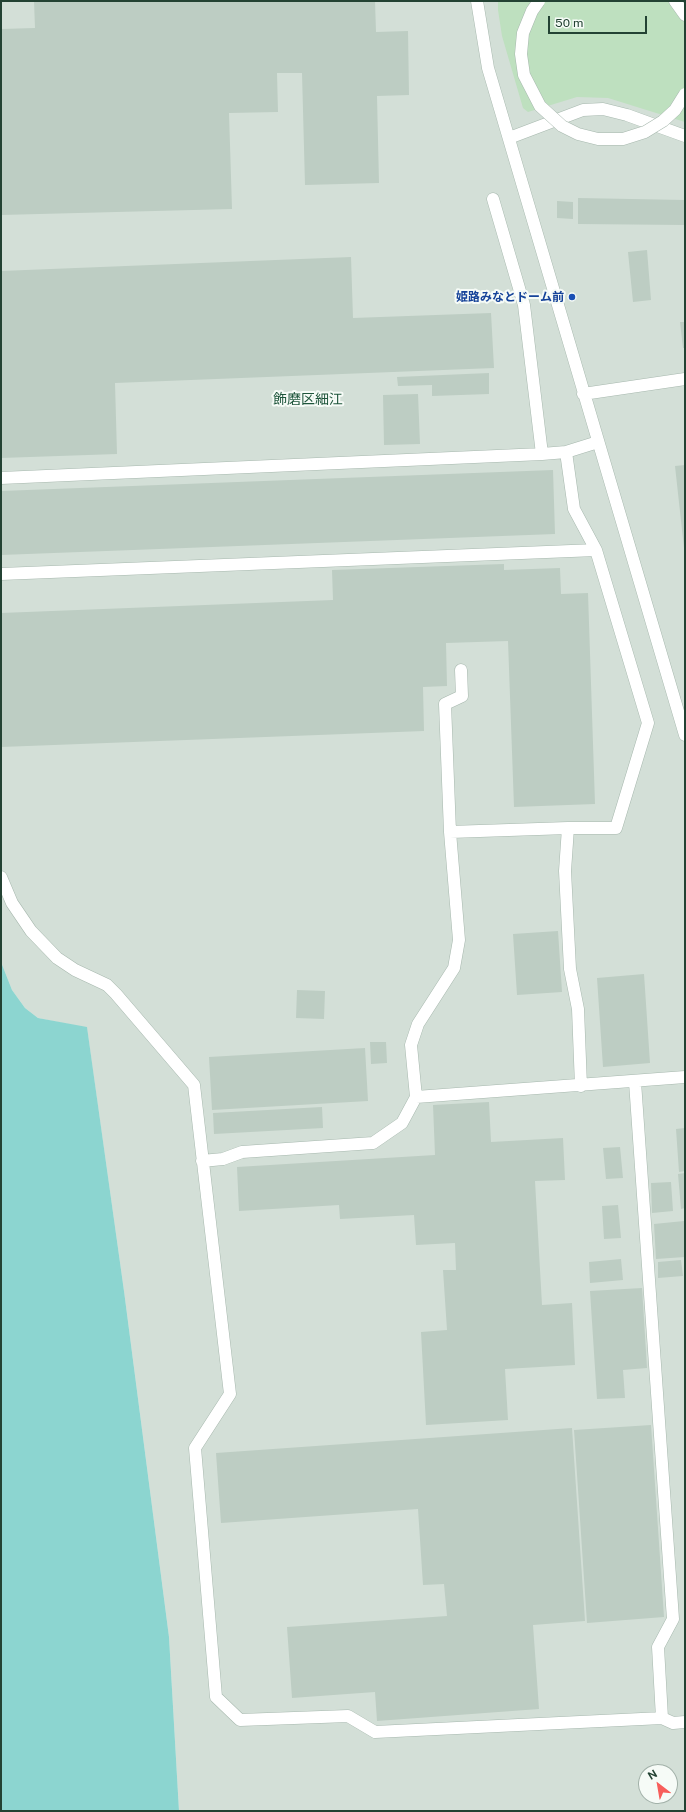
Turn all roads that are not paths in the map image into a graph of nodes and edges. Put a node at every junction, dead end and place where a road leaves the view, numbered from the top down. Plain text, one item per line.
1 (477, 1) edge
2 (539, 1) edge
3 (675, 1) edge
4 (685, 15) edge
5 (685, 94) edge
6 (685, 136) edge
7 (509, 138) junction
8 (493, 199) dead end
9 (685, 380) edge
10 (583, 394) junction
11 (598, 442) junction
12 (566, 452) junction
13 (542, 454) junction
14 (1, 478) edge
15 (596, 550) junction
16 (1, 574) edge
17 (461, 670) dead end
18 (685, 735) edge
19 (568, 828) junction
20 (450, 832) junction
21 (1, 877) edge
22 (685, 1077) edge
23 (635, 1082) junction
24 (582, 1086) junction
25 (416, 1097) junction
26 (202, 1161) junction
27 (662, 1718) junction
28 (685, 1722) edge

1 - 7 street
2 - 5 street, bridge
3 - 4 street
6 - 7 street
7 - 10 street
8 - 13 street
9 - 10 street
10 - 11 street
11 - 12 street
11 - 18 street
12 - 13 street
12 - 15 street
13 - 14 street
15 - 16 street
15 - 19 street
17 - 20 street
19 - 20 street
19 - 24 street
20 - 25 street
21 - 26 street
22 - 23 street
23 - 24 street
23 - 27 street
24 - 25 street
25 - 26 street
26 - 27 street
27 - 28 street

